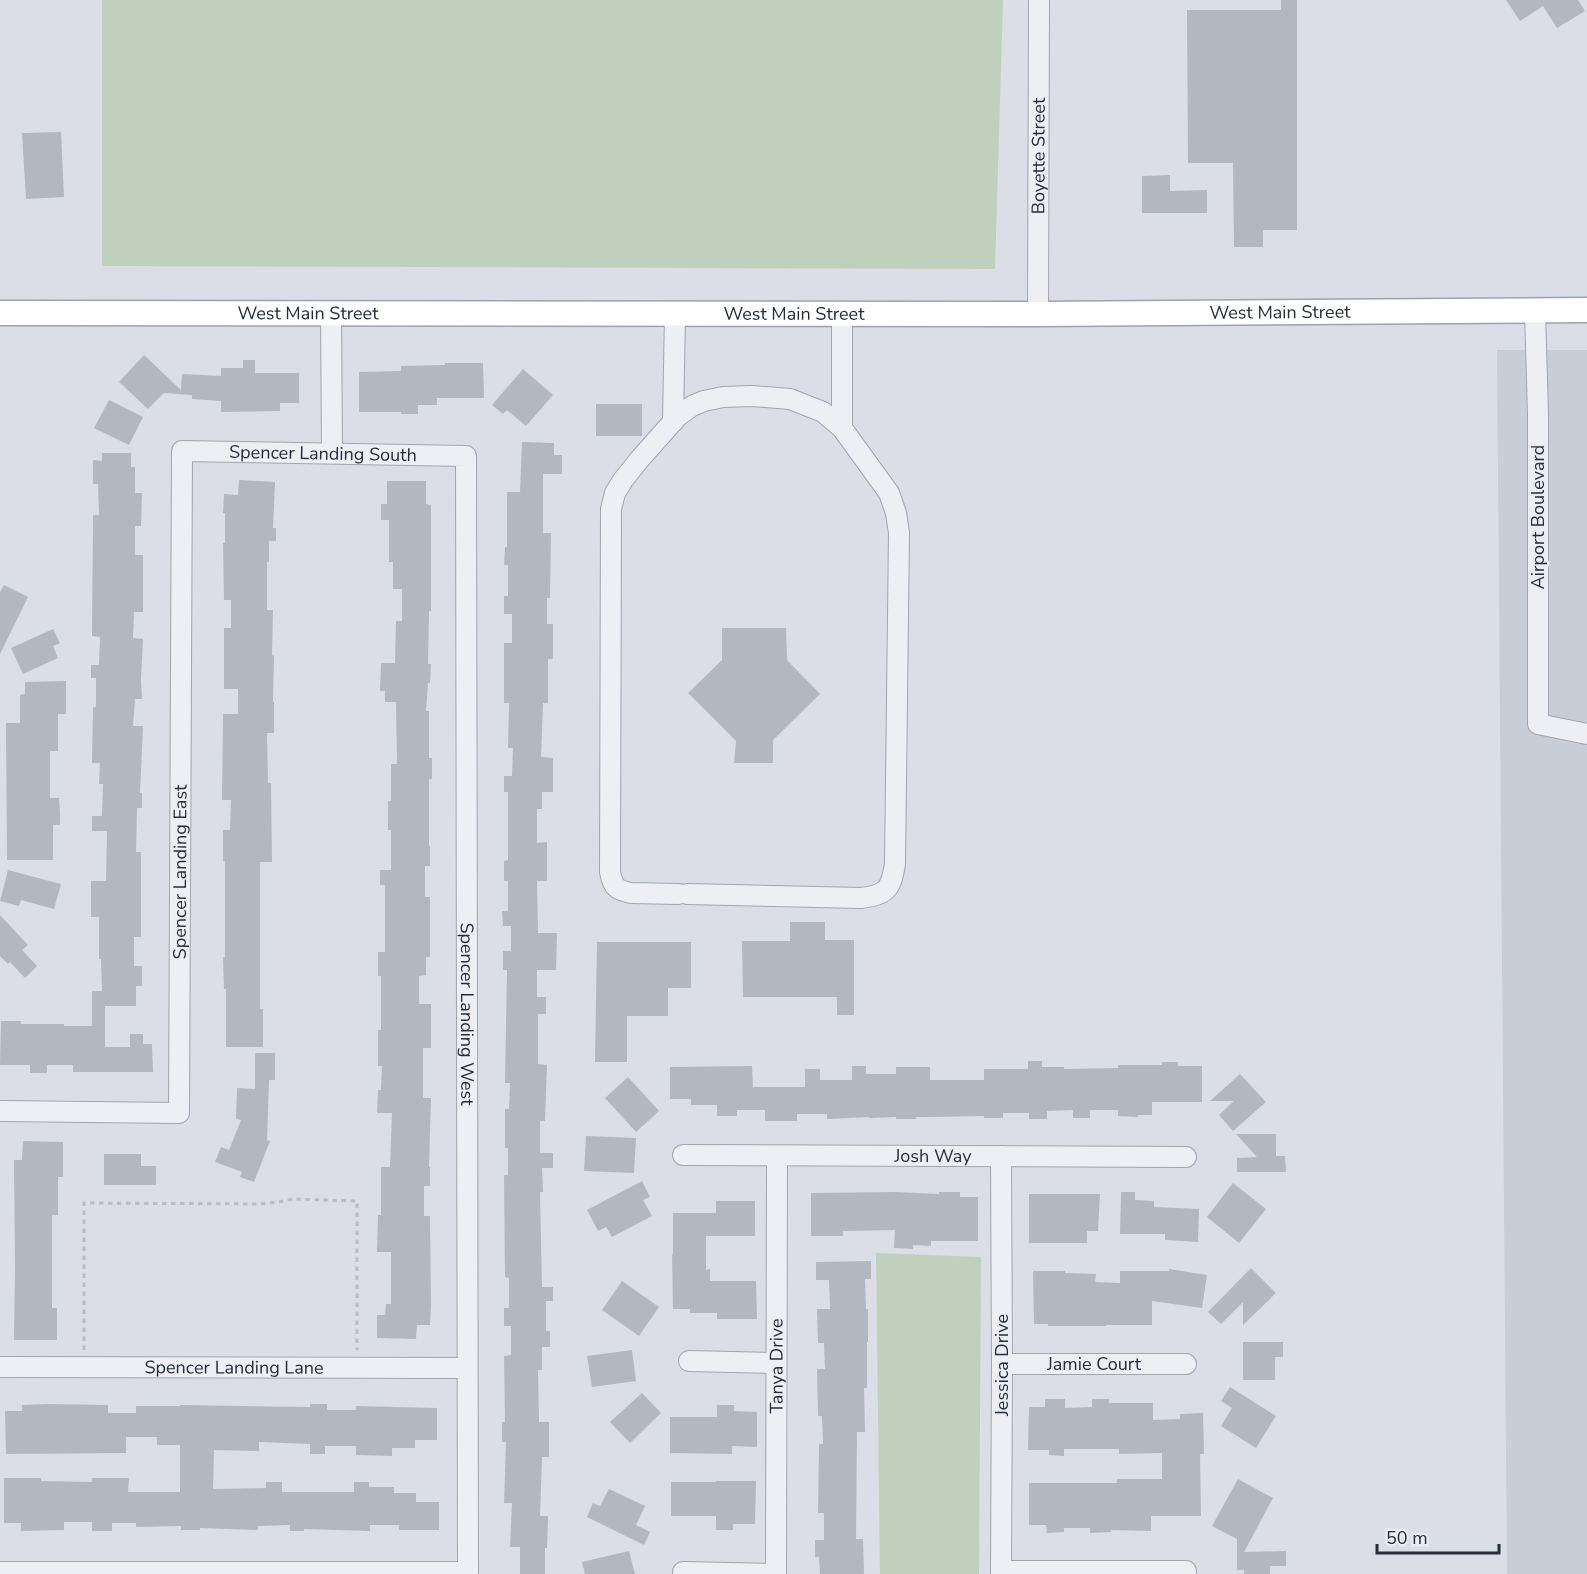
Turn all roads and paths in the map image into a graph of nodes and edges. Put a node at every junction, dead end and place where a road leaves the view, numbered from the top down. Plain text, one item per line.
1 (1039, 0) edge
2 (1587, 310) edge
3 (1535, 311) junction
4 (0, 313) edge
5 (331, 313) junction
6 (675, 314) junction
7 (842, 314) junction
8 (1038, 314) junction
9 (672, 422) junction
10 (842, 428) junction
11 (182, 451) joint
12 (332, 453) junction
13 (466, 456) joint
14 (1587, 734) edge
15 (0, 1111) edge
16 (683, 1155) dead end
17 (777, 1156) junction
18 (1001, 1156) junction
19 (1186, 1157) dead end
20 (689, 1361) dead end
21 (776, 1363) junction
22 (1002, 1364) junction
23 (1186, 1364) dead end
24 (0, 1367) edge
25 (84, 1367) junction
26 (357, 1368) junction
27 (467, 1368) junction
28 (1186, 1571) dead end
29 (0, 1572) edge
30 (683, 1572) dead end
31 (1002, 1573) edge
32 (776, 1574) edge

1 - 8 street, Boyette Street
2 - 3 main road, West Main Street
3 - 8 main road, West Main Street
3 - 14 street, Airport Boulevard
4 - 5 main road, West Main Street
5 - 6 main road, West Main Street
5 - 12 street
6 - 7 main road, West Main Street
6 - 9 street
7 - 8 main road, West Main Street
7 - 10 street
9 - 10 street
9 - 10 street
11 - 12 street, Spencer Landing South
11 - 15 street, Spencer Landing East
12 - 13 street, Spencer Landing South
13 - 27 street, Spencer Landing West
16 - 17 street, Josh Way
17 - 18 street, Josh Way
17 - 21 street, Tanya Drive
18 - 19 street, Josh Way
18 - 22 street, Jessica Drive
20 - 21 street
21 - 32 street, Tanya Drive
22 - 23 street, Jamie Court
22 - 31 street, Jessica Drive
24 - 25 street, Spencer Landing Lane
25 - 26 street, Spencer Landing Lane
25 - 26 path
26 - 27 street, Spencer Landing Lane
27 - 29 street, Spencer Landing West
28 - 31 street
30 - 32 street

